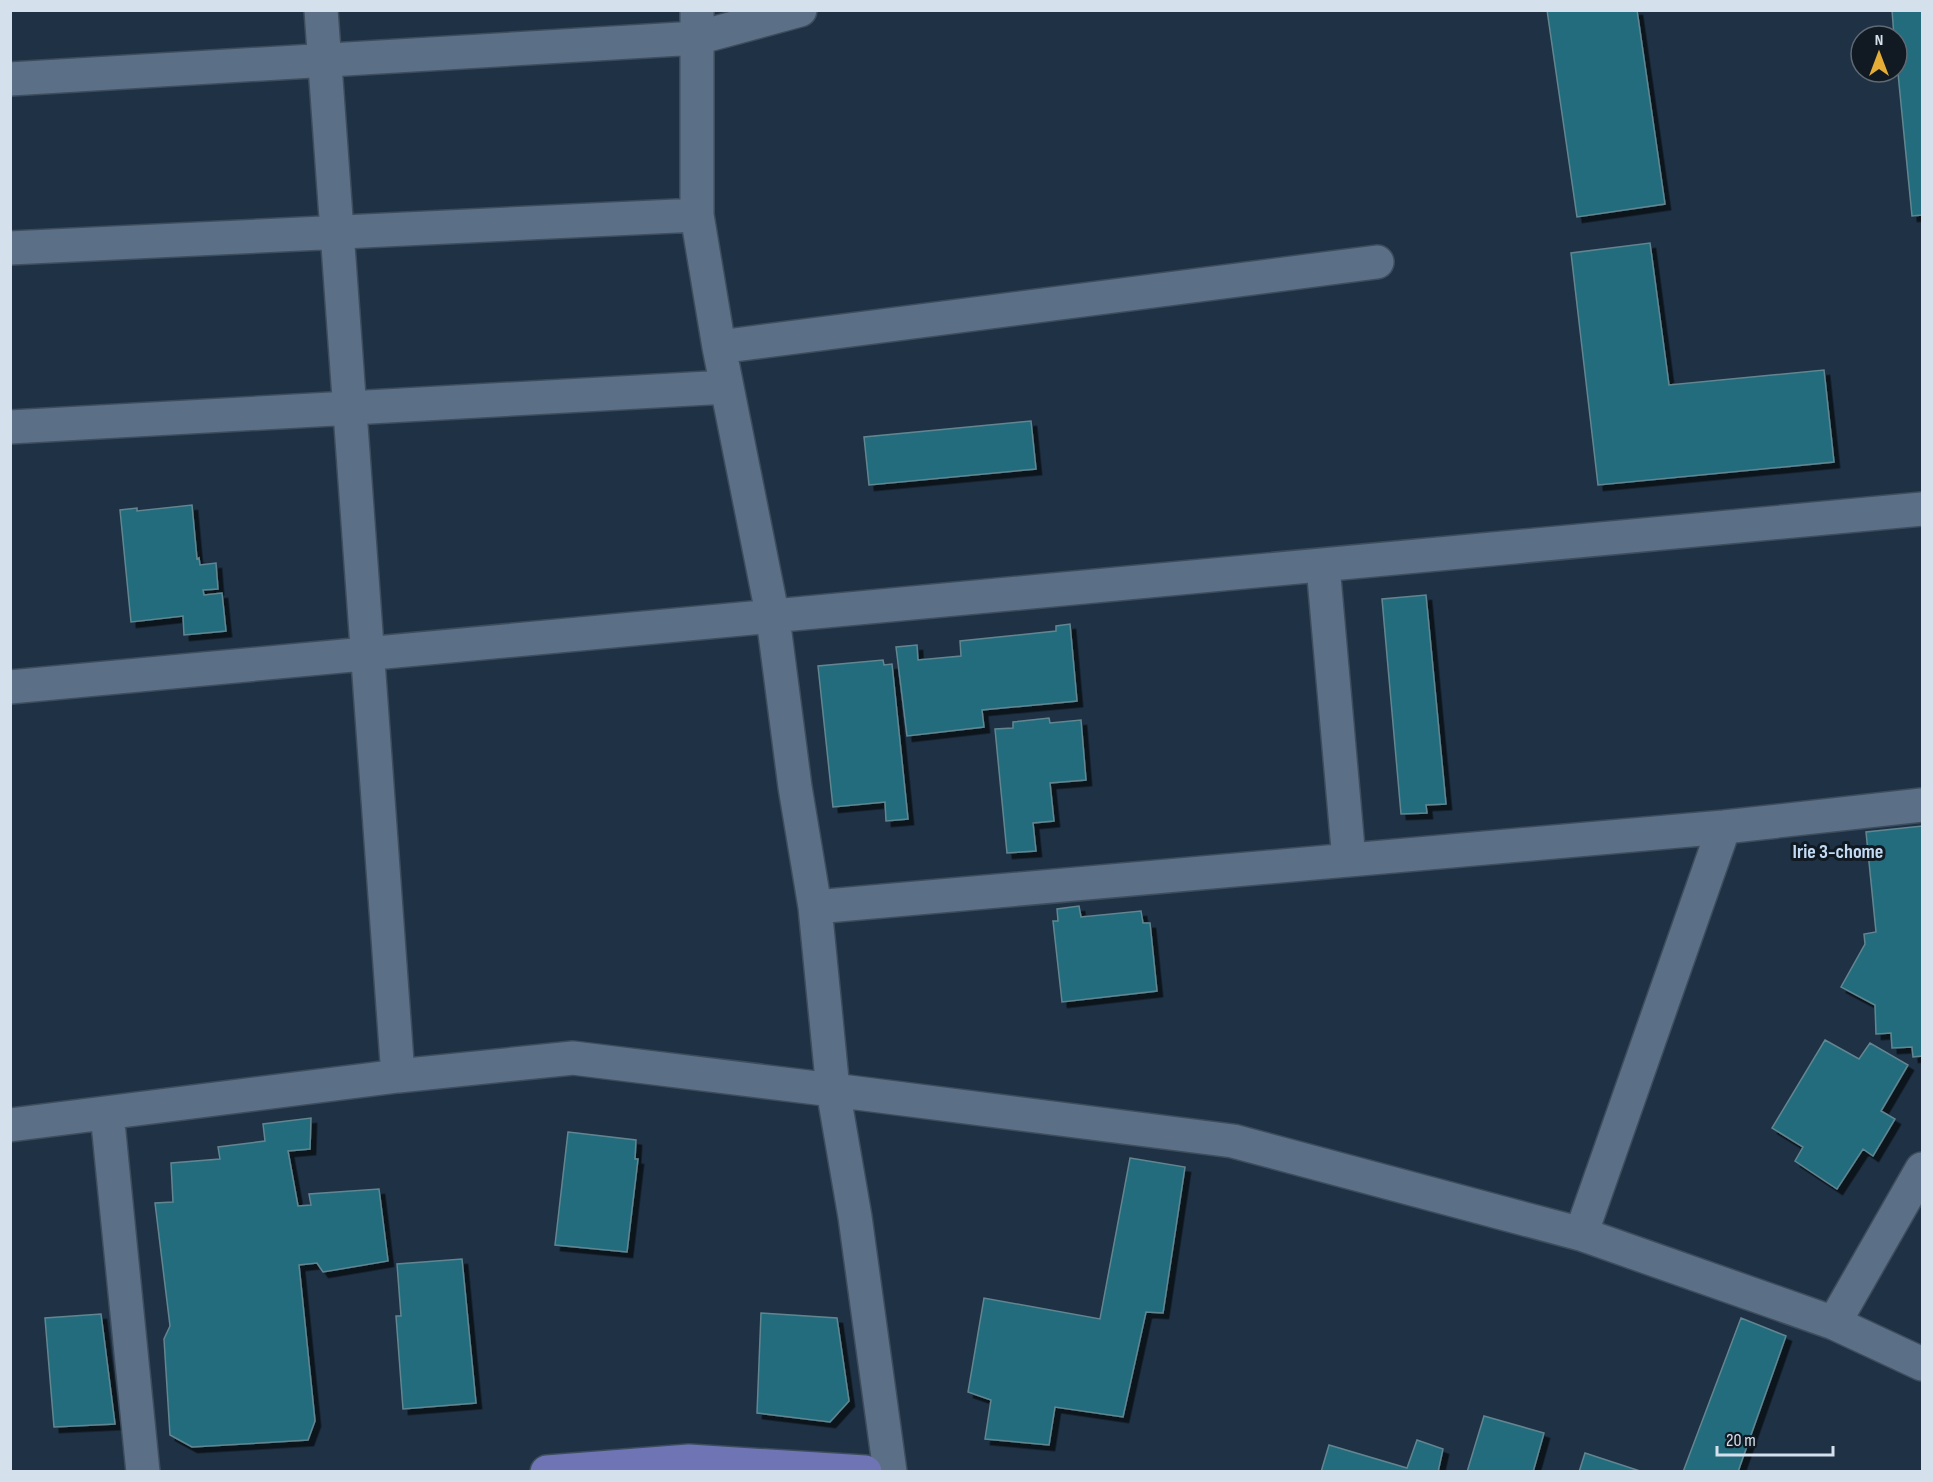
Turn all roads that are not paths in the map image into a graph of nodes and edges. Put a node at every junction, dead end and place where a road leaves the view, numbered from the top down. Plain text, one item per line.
1 (321, 10) edge
2 (800, 10) edge
3 (696, 24) edge
4 (324, 60) junction
5 (10, 79) edge
6 (696, 215) junction
7 (337, 232) junction
8 (10, 248) edge
9 (1377, 262) dead end
10 (719, 347) junction
11 (727, 387) junction
12 (350, 408) junction
13 (10, 427) edge
14 (1923, 509) edge
15 (1323, 566) junction
16 (773, 618) junction
17 (368, 655) junction
18 (10, 687) edge
19 (1923, 805) edge
20 (1724, 827) junction
21 (1349, 860) junction
22 (815, 907) junction
23 (398, 1076) junction
24 (833, 1090) junction
25 (108, 1113) junction
26 (10, 1125) edge
27 (1923, 1169) edge
28 (1581, 1234) junction
29 (1834, 1323) junction
30 (1923, 1365) edge
31 (143, 1472) edge
32 (547, 1472) edge
33 (865, 1472) edge
34 (890, 1472) edge

1 - 4 street
2 - 3 street
3 - 4 street
3 - 6 street
4 - 5 street
4 - 7 street
6 - 7 street
6 - 10 street
7 - 8 street
7 - 12 street
9 - 10 street
10 - 11 street
11 - 12 street
11 - 16 street
12 - 13 street
12 - 17 street
14 - 15 street
15 - 16 street
15 - 21 street
16 - 17 street
16 - 22 street
17 - 18 street
17 - 23 street
19 - 20 street
20 - 21 street
20 - 28 street
21 - 22 street
22 - 24 street
23 - 24 street
23 - 25 street
24 - 28 street
24 - 34 street
25 - 26 street
25 - 31 street
27 - 29 street
28 - 29 street
29 - 30 street
32 - 33 main road

